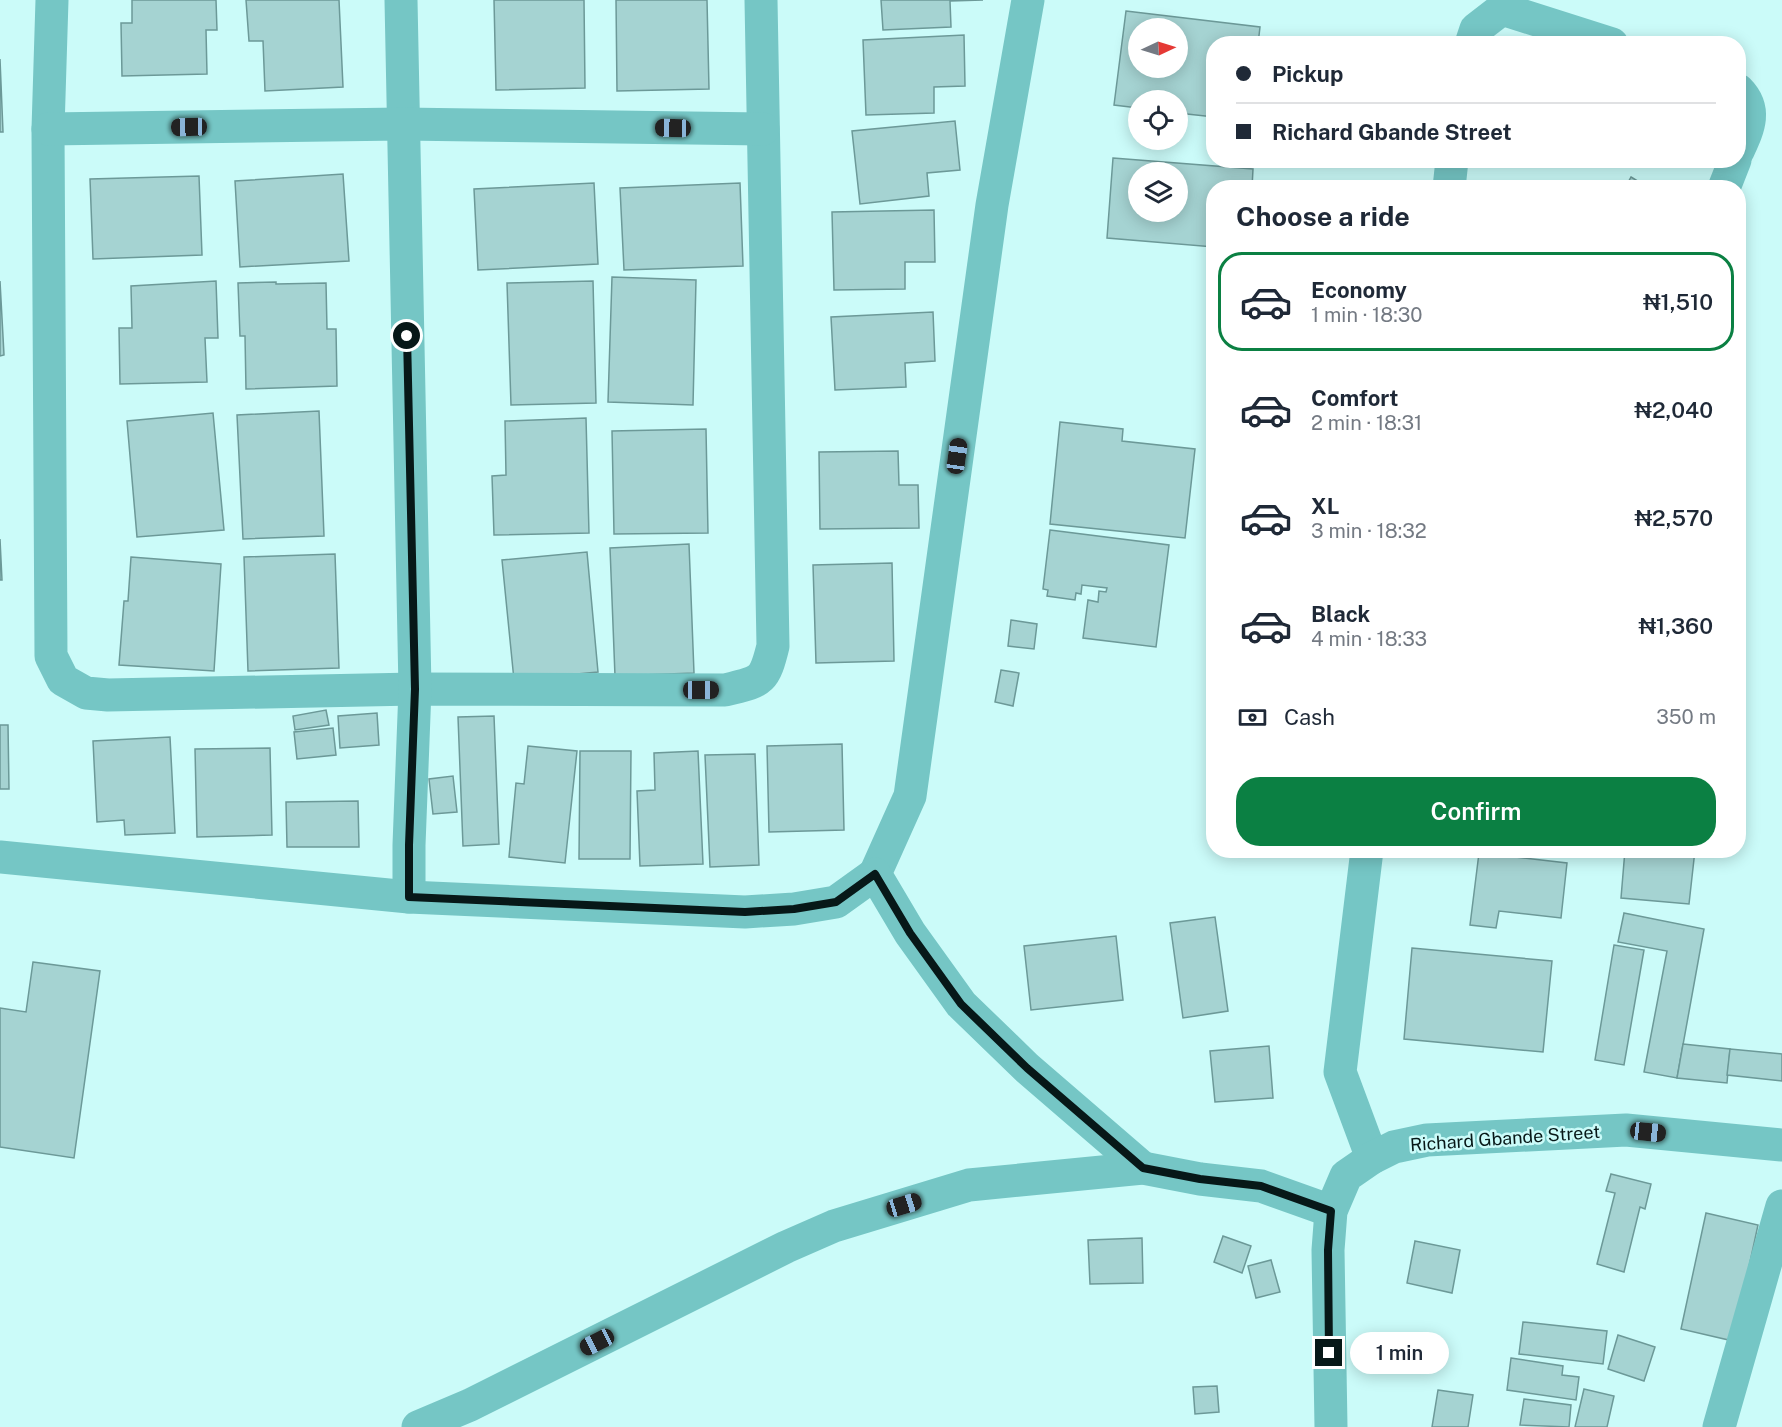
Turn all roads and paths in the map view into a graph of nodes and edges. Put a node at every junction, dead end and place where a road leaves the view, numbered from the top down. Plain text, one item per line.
1 (52, 0) edge
2 (401, 0) edge
3 (760, 0) edge
4 (1028, 0) edge
5 (1474, 36) edge
6 (1587, 36) edge
7 (1746, 98) edge
8 (402, 124) junction
9 (48, 129) junction
10 (763, 129) junction
11 (1746, 132) edge
12 (415, 689) junction
13 (0, 857) edge
14 (1367, 858) edge
15 (875, 874) junction
16 (409, 897) junction
17 (1782, 1145) edge
18 (1372, 1158) junction
19 (1143, 1168) junction
20 (1782, 1206) edge
21 (1331, 1211) junction
22 (418, 1427) edge
23 (1331, 1427) edge
24 (1719, 1427) edge

1 - 9 street
2 - 8 street
3 - 10 street
4 - 15 street
5 - 6 street
7 - 11 street
8 - 9 street
8 - 10 street
8 - 12 street
9 - 12 street
10 - 12 street
12 - 16 street
13 - 16 street
14 - 18 street
15 - 16 street
15 - 19 street
17 - 18 street, Richard Gbande Street
18 - 21 street, Richard Gbande Street
19 - 21 street
19 - 22 street
20 - 24 street
21 - 23 street, Richard Gbande Street

